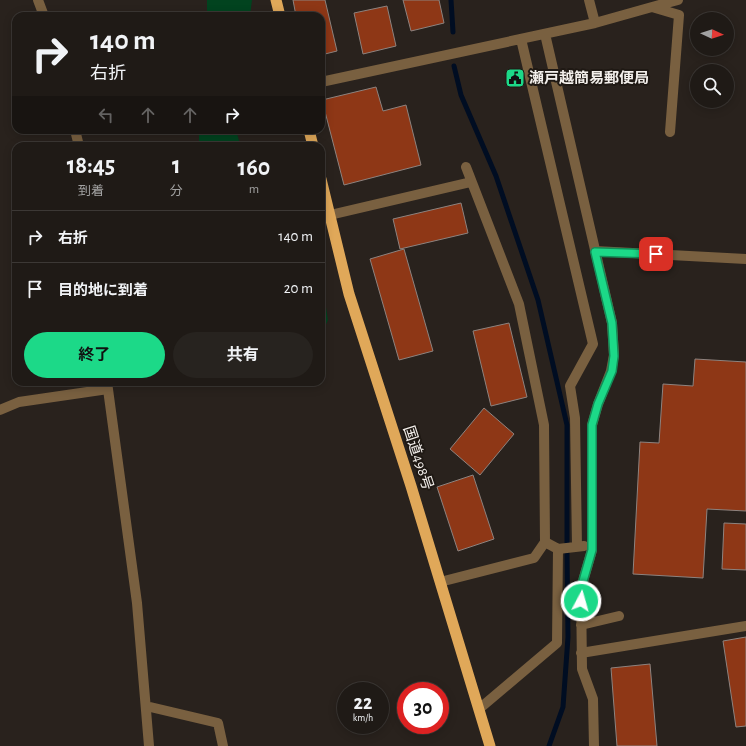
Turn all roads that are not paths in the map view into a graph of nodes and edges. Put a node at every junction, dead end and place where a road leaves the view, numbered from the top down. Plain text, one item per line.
1 (38, 0) edge
2 (276, 0) edge
3 (589, 0) edge
4 (678, 0) edge
5 (652, 7) junction
6 (42, 12) edge
7 (279, 12) edge
8 (595, 23) junction
9 (545, 34) junction
10 (521, 39) junction
11 (325, 81) edge
12 (670, 132) dead end
13 (466, 167) dead end
14 (471, 182) junction
15 (325, 195) edge
16 (330, 215) junction
17 (595, 252) junction
18 (746, 259) edge
19 (103, 386) edge
20 (108, 386) edge
21 (0, 410) edge
22 (545, 542) junction
23 (592, 545) junction
24 (577, 547) junction
25 (558, 549) junction
26 (440, 582) junction
27 (619, 616) dead end
28 (581, 625) junction
29 (746, 626) edge
30 (581, 653) junction
31 (146, 706) junction
32 (479, 709) junction
33 (149, 746) edge
34 (223, 746) edge
35 (490, 746) edge
36 (594, 746) edge

1 - 6 street
2 - 7 highway
3 - 8 street
4 - 5 street
5 - 8 street
5 - 12 street
8 - 9 street
9 - 10 street
9 - 17 street
10 - 11 street
10 - 24 street
13 - 14 street
14 - 16 street
14 - 22 street
15 - 16 highway, 国道498号
16 - 26 highway, 国道498号
17 - 18 street
17 - 23 street
19 - 21 street
20 - 31 street
22 - 25 street
22 - 26 street
23 - 24 street
23 - 28 street
24 - 25 street
25 - 32 street
26 - 32 highway, 国道498号
27 - 28 street
28 - 30 street
29 - 30 street
30 - 36 street
31 - 33 street
31 - 34 street
32 - 35 highway, 国道498号

